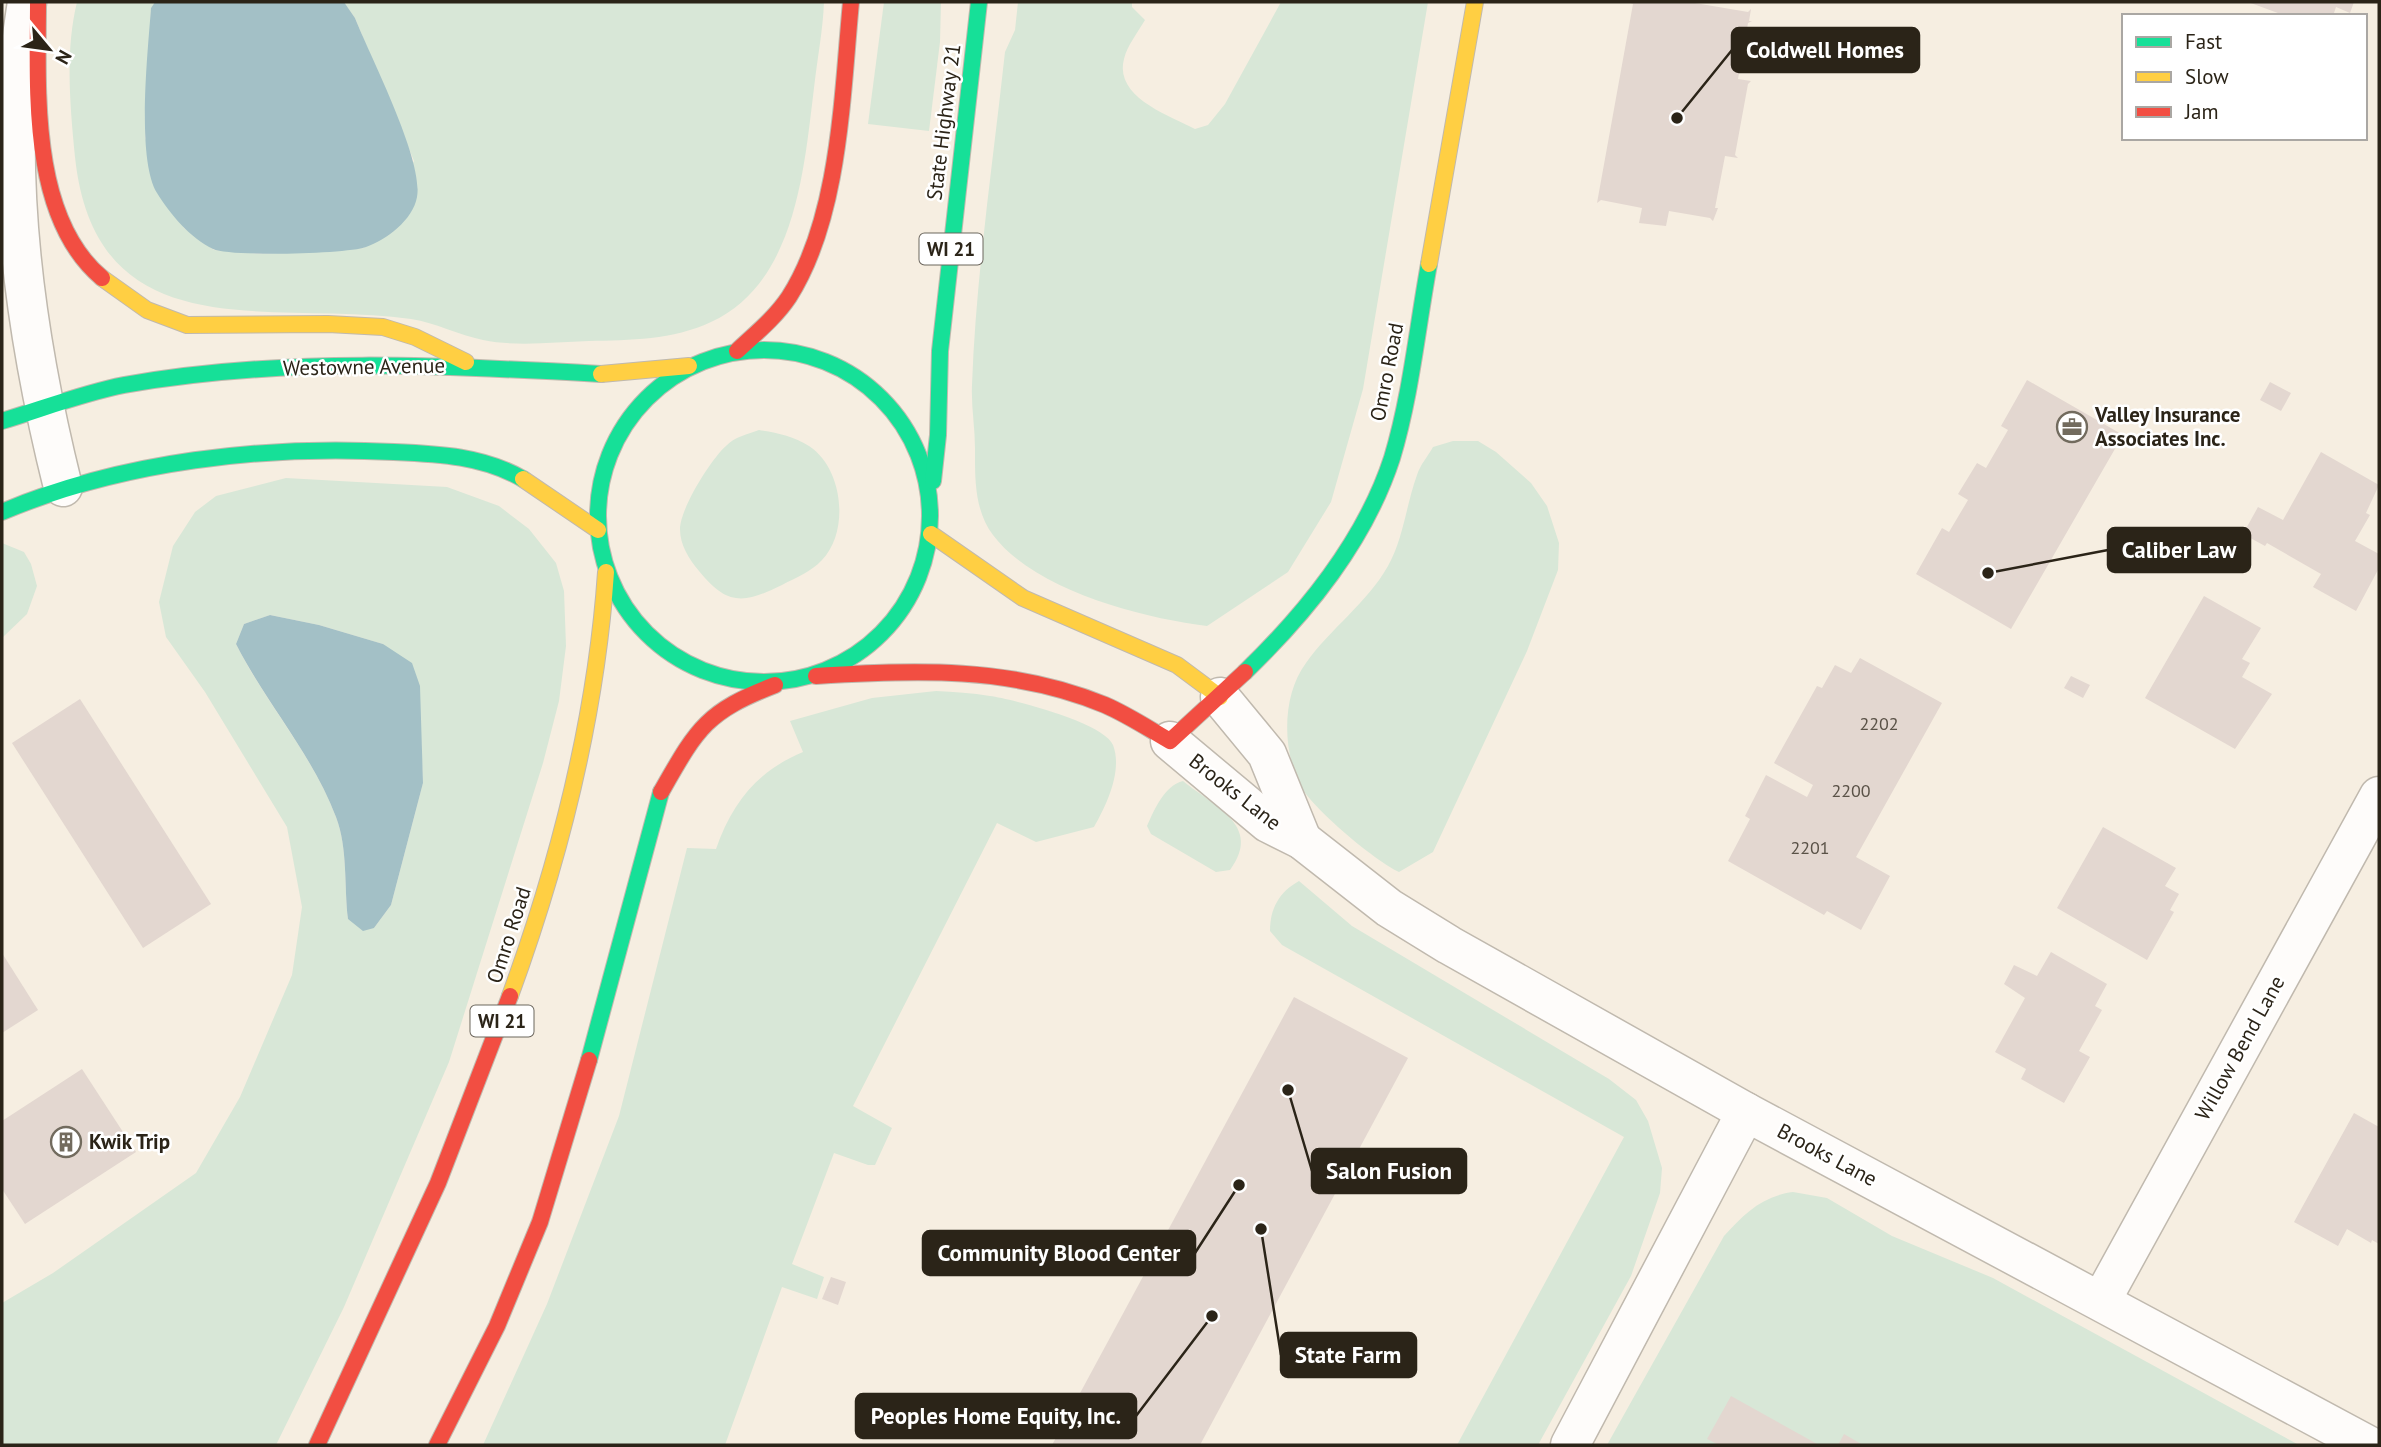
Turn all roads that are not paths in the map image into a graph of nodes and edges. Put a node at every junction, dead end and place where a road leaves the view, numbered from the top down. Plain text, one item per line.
1 (27, 2) edge
2 (38, 2) edge
3 (851, 2) edge
4 (979, 2) edge
5 (1475, 2) edge
6 (737, 351) junction
7 (474, 366) junction
8 (689, 366) junction
9 (43, 407) junction
10 (2, 421) edge
11 (63, 487) junction
12 (931, 497) junction
13 (2, 512) edge
14 (598, 530) junction
15 (931, 534) junction
16 (606, 572) junction
17 (816, 676) junction
18 (779, 683) junction
19 (1220, 697) junction
20 (1170, 741) junction
21 (2379, 796) edge
22 (1302, 840) junction
23 (1746, 1112) junction
24 (2101, 1301) junction
25 (317, 1445) edge
26 (437, 1445) edge
27 (1570, 1445) edge
28 (2368, 1445) edge

1 - 9 street
2 - 7 main road
3 - 6 main road
4 - 12 main road, State Highway 21 / WI 21
5 - 19 main road, Omro Road
6 - 8 main road
6 - 12 main road
7 - 8 main road, Westowne Avenue
7 - 9 main road, Westowne Avenue
8 - 14 main road
9 - 10 main road, Westowne Avenue
9 - 11 street
11 - 13 main road
11 - 14 main road
12 - 15 main road
14 - 16 main road
15 - 17 main road
15 - 19 main road
16 - 18 main road
16 - 25 main road, Omro Road / WI 21
17 - 18 main road
17 - 20 main road
18 - 26 main road
19 - 20 main road, Omro Road
19 - 22 street, Brooks Lane
20 - 22 street, Brooks Lane
21 - 24 street, Willow Bend Lane
22 - 23 street, Brooks Lane
23 - 24 street, Brooks Lane
23 - 27 street
24 - 28 street, Brooks Lane

